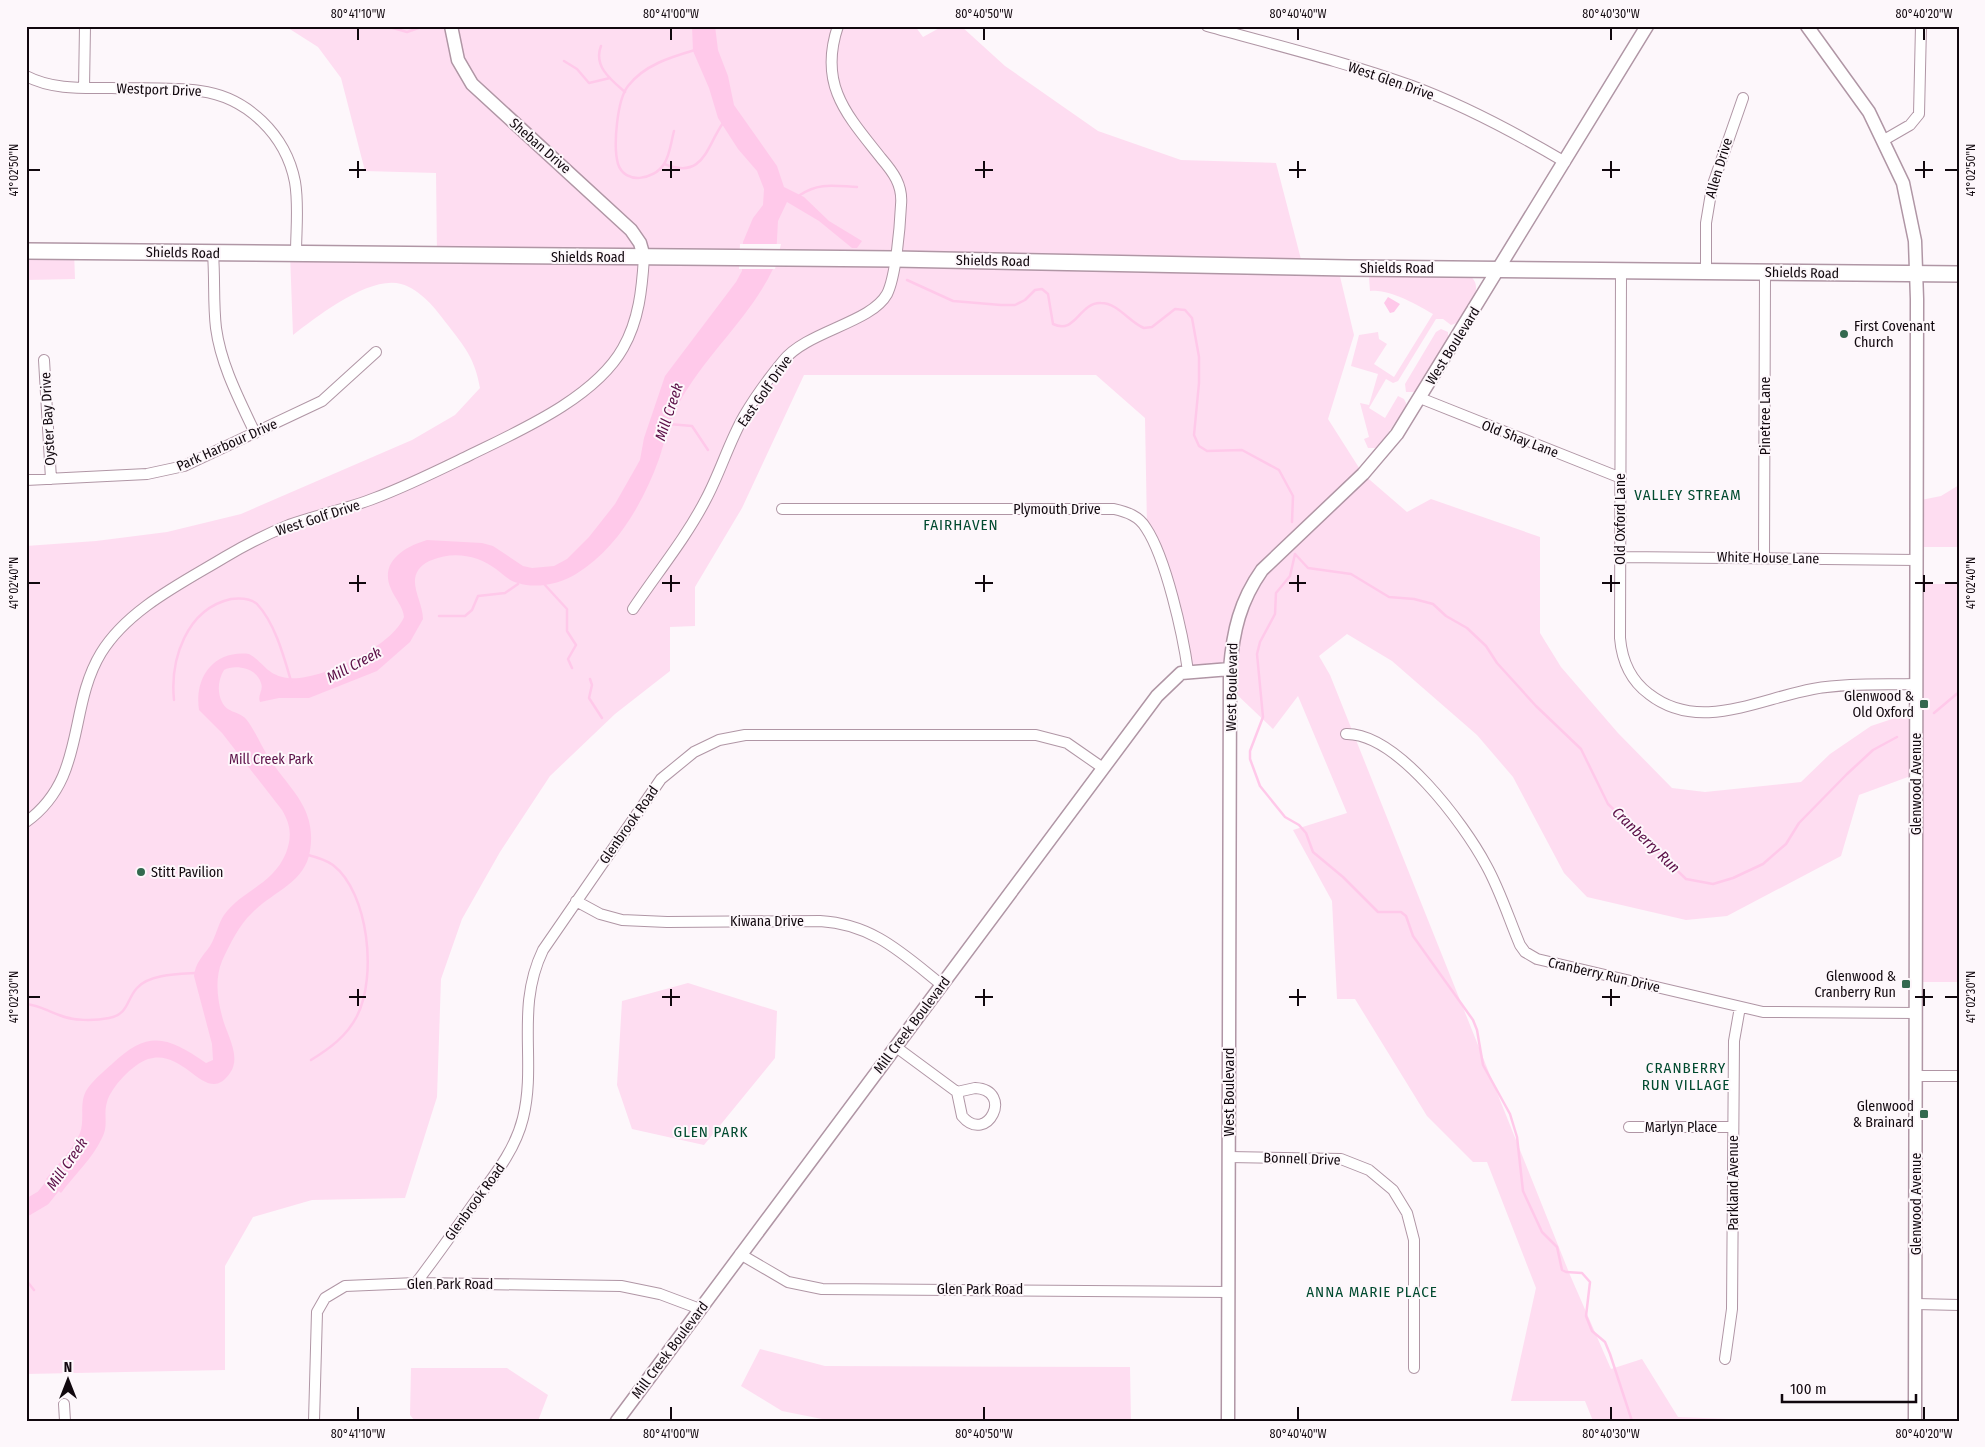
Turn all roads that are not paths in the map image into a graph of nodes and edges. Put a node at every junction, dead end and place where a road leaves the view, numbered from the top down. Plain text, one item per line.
1 (85, 26) edge
2 (451, 26) edge
3 (838, 26) edge
4 (1207, 26) edge
5 (1647, 26) edge
6 (1807, 26) edge
7 (1921, 26) edge
8 (26, 76) edge
9 (84, 88) junction
10 (1743, 98) dead end
11 (1884, 140) junction
12 (1565, 162) junction
13 (26, 251) edge
14 (213, 254) junction
15 (296, 254) junction
16 (644, 257) junction
17 (895, 259) junction
18 (1499, 268) junction
19 (1622, 270) junction
20 (1706, 270) junction
21 (1765, 273) junction
22 (1959, 274) edge
23 (1916, 275) junction
24 (376, 352) dead end
25 (44, 360) dead end
26 (1420, 398) junction
27 (255, 433) junction
28 (1621, 478) junction
29 (51, 479) junction
30 (26, 480) edge
31 (782, 510) dead end
32 (1620, 556) junction
33 (1764, 558) junction
34 (1917, 560) junction
35 (633, 609) dead end
36 (1230, 669) junction
37 (1188, 671) junction
38 (1916, 684) junction
39 (1346, 734) dead end
40 (1103, 768) junction
41 (26, 822) edge
42 (576, 900) junction
43 (942, 985) junction
44 (1740, 1007) junction
45 (1916, 1013) junction
46 (896, 1047) junction
47 (1916, 1076) junction
48 (1959, 1076) edge
49 (957, 1092) dead end
50 (1629, 1127) dead end
51 (1733, 1127) junction
52 (1229, 1156) junction
53 (740, 1254) junction
54 (416, 1283) junction
55 (1228, 1292) junction
56 (1916, 1304) junction
57 (1959, 1305) edge
58 (700, 1309) junction
59 (1725, 1359) dead end
60 (1414, 1368) dead end
61 (64, 1404) dead end
62 (65, 1421) edge
63 (314, 1421) edge
64 (617, 1421) edge
65 (1228, 1421) edge
66 (1916, 1421) edge

1 - 9 street
2 - 16 street, Sheban Drive
3 - 17 street, East Golf Drive
4 - 12 street, West Glen Drive
5 - 12 street, West Boulevard
6 - 11 street, Glenwood Avenue
7 - 11 street
8 - 9 street, Westport Drive
9 - 15 street, Westport Drive
10 - 20 street, Allen Drive
11 - 23 street, Glenwood Avenue
12 - 18 street, West Boulevard
13 - 14 main road, Shields Road
14 - 15 main road, Shields Road
14 - 27 street
15 - 16 main road, Shields Road
16 - 17 main road, Shields Road
16 - 41 street, West Golf Drive
17 - 18 main road, Shields Road
17 - 35 street, East Golf Drive
18 - 19 main road, Shields Road
18 - 26 street, West Boulevard
19 - 20 main road, Shields Road
19 - 28 street, Old Oxford Lane
20 - 21 main road, Shields Road
21 - 23 main road, Shields Road
21 - 33 street, Pinetree Lane
22 - 23 main road, Shields Road
23 - 34 street, Glenwood Avenue
24 - 27 street, Park Harbour Drive
25 - 29 street, Oyster Bay Drive
26 - 28 street, Old Shay Lane
26 - 36 street, West Boulevard
27 - 29 street, Park Harbour Drive
28 - 32 street, Old Oxford Lane
29 - 30 street, Park Harbour Drive
31 - 37 street, Plymouth Drive
32 - 33 street, White House Lane
32 - 38 street, Old Oxford Lane
33 - 34 street, White House Lane
34 - 38 street, Glenwood Avenue
36 - 37 street
36 - 52 street, West Boulevard
37 - 40 street, Mill Creek Boulevard
38 - 45 street, Glenwood Avenue
39 - 44 street, Cranberry Run Drive
40 - 42 street, Glenbrook Road
40 - 43 street, Mill Creek Boulevard
42 - 43 street, Kiwana Drive
42 - 54 street, Glenbrook Road
43 - 46 street, Mill Creek Boulevard
44 - 45 street, Cranberry Run Drive
44 - 51 street, Parkland Avenue
45 - 47 street, Glenwood Avenue
46 - 49 street
46 - 53 street, Mill Creek Boulevard
47 - 48 street
47 - 56 street, Glenwood Avenue
50 - 51 street, Marlyn Place
51 - 59 street, Parkland Avenue
52 - 55 street, West Boulevard
52 - 60 street, Bonnell Drive
53 - 55 street, Glen Park Road
53 - 58 street, Mill Creek Boulevard
54 - 58 street, Glen Park Road
54 - 63 street, Glen Park Road
55 - 65 street, West Boulevard
56 - 57 street
56 - 66 street, Glenwood Avenue
58 - 64 street, Mill Creek Boulevard
61 - 62 street

